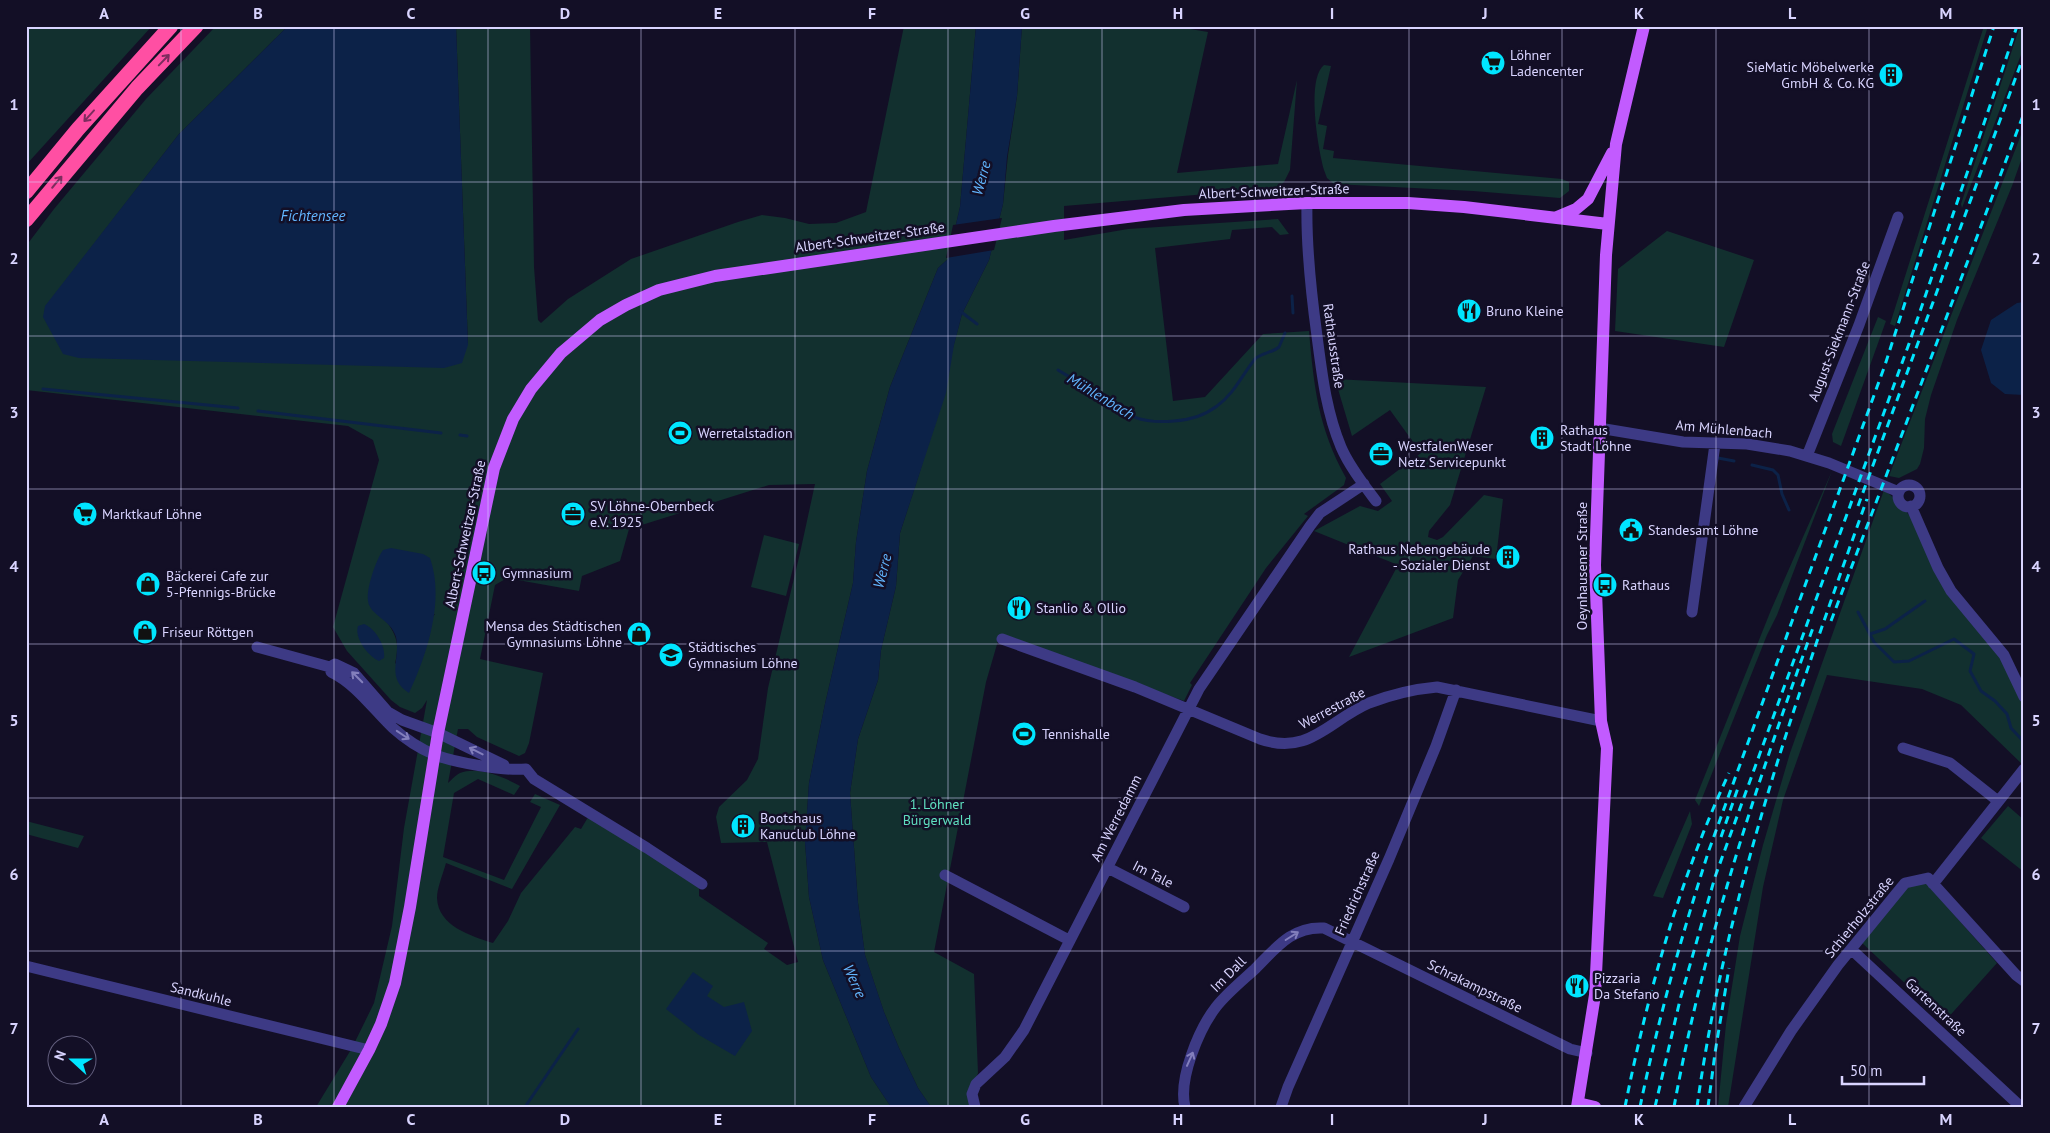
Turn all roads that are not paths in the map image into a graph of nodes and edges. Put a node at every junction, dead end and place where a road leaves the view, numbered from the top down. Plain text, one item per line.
1 (171, 26) edge
2 (196, 26) edge
3 (1644, 26) edge
4 (1616, 144) junction
5 (26, 192) edge
6 (1307, 203) junction
7 (1558, 217) junction
8 (1898, 217) dead end
9 (26, 220) edge
10 (1608, 224) junction
11 (1599, 428) junction
12 (1715, 444) junction
13 (1806, 456) junction
14 (1364, 484) junction
15 (1899, 492) junction
16 (1376, 501) dead end
17 (1911, 506) junction
18 (1692, 612) dead end
19 (1002, 639) dead end
20 (257, 647) dead end
21 (330, 667) junction
22 (1456, 690) junction
23 (2024, 697) edge
24 (1188, 709) junction
25 (1601, 720) junction
26 (438, 733) junction
27 (1903, 748) dead end
28 (434, 755) junction
29 (2024, 769) edge
30 (514, 770) junction
31 (1998, 801) junction
32 (1108, 868) junction
33 (945, 875) dead end
34 (702, 884) dead end
35 (1933, 884) junction
36 (1184, 907) dead end
37 (1070, 940) junction
38 (1351, 942) junction
39 (1852, 950) junction
40 (26, 966) edge
41 (2024, 981) edge
42 (369, 1050) junction
43 (1587, 1053) junction
44 (1577, 1105) edge
45 (338, 1107) edge
46 (975, 1107) edge
47 (1184, 1107) edge
48 (1281, 1107) edge
49 (1595, 1107) edge
50 (1744, 1107) edge
51 (2021, 1107) edge

1 -> 5 highway
9 -> 2 highway
3 - 4 main road, Oeynhausener Straße
4 - 7 main road
4 - 10 main road, Oeynhausener Straße
6 - 7 main road, Albert-Schweitzer-Straße
6 - 14 street, Rathausstraße
6 - 26 main road, Albert-Schweitzer-Straße
7 - 10 main road, Albert-Schweitzer-Straße
8 - 13 street, August-Siekmann-Straße
10 - 11 main road, Oeynhausener Straße
11 - 12 street, Am Mühlenbach
11 - 25 main road, Oeynhausener Straße
12 - 13 street, Am Mühlenbach
12 - 18 street
13 - 15 street, Am Mühlenbach
14 - 16 street, Rathausstraße
14 - 24 street
15 - 17 street
15 - 17 street
17 - 23 street
19 - 24 street, Werrestraße
20 - 21 street
26 -> 21 street
21 -> 28 street
22 - 24 street, Werrestraße
22 - 25 street, Werrestraße
22 - 38 street, Friedrichstraße
24 - 32 street, Am Werredamm
25 - 43 main road, Oeynhausener Straße
26 - 28 main road, Albert-Schweitzer-Straße
30 -> 26 street
27 - 31 street
28 - 30 street
28 - 42 main road, Albert-Schweitzer-Straße
29 - 31 street
30 - 34 street
31 - 35 street
32 - 36 street, Im Tale
32 - 37 street, Am Werredamm
33 - 37 street
35 - 39 street, Schierholzstraße
35 - 41 street
37 - 46 street, Am Werredamm
38 - 43 street, Schrakampstraße
47 -> 38 street, Im Dall
38 - 48 street, Friedrichstraße
39 - 50 street, Schierholzstraße
39 - 51 street, Gartenstraße
40 - 42 street, Sandkuhle
42 - 45 main road, Albert-Schweitzer-Straße
43 - 44 main road, Oeynhausener Straße
44 - 49 main road

